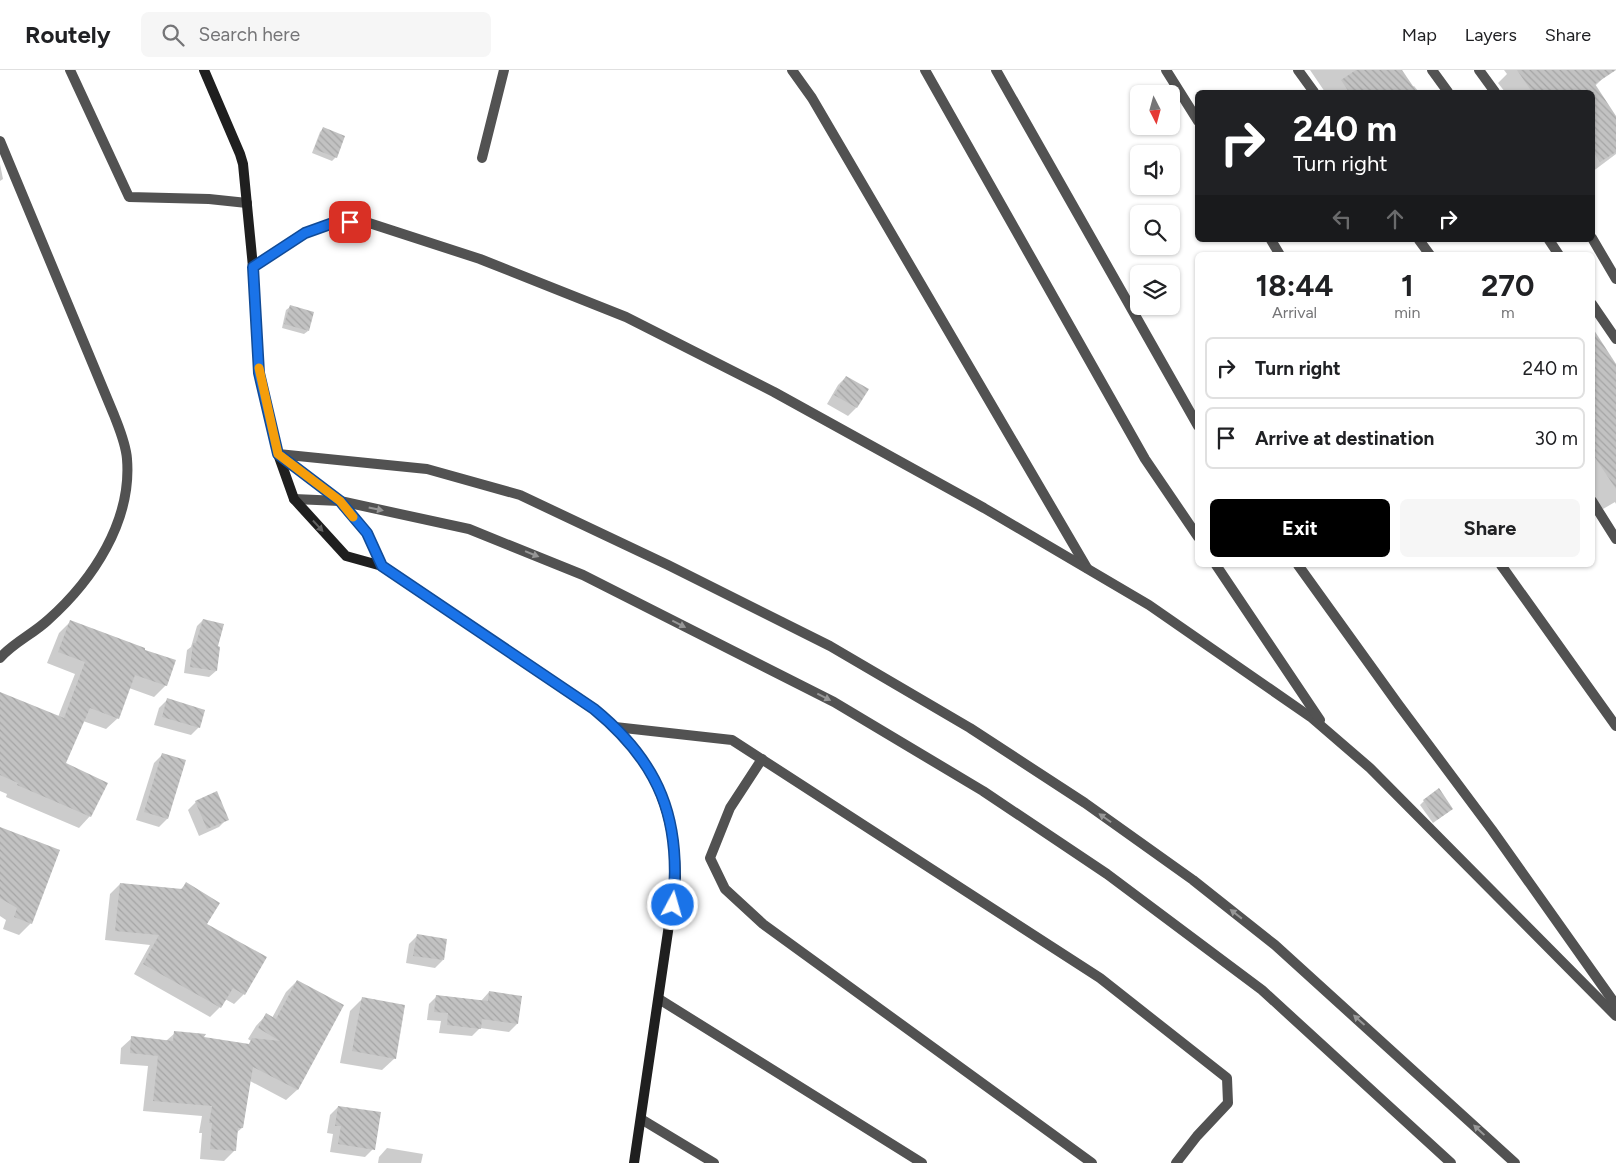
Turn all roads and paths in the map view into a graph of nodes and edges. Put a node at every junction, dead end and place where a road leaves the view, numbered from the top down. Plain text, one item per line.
1 (70, 70) edge
2 (204, 70) edge
3 (504, 70) edge
4 (792, 70) edge
5 (925, 70) edge
6 (996, 70) edge
7 (1166, 70) edge
8 (1298, 70) edge
9 (1432, 70) edge
10 (1479, 70) edge
11 (1313, 90) edge
12 (1447, 90) edge
13 (1494, 90) edge
14 (1195, 116) edge
15 (0, 141) edge
16 (482, 158) dead end
17 (247, 203) junction
18 (1594, 242) edge
19 (253, 267) junction
20 (1616, 279) edge
21 (1595, 308) edge
22 (1616, 339) edge
23 (1195, 421) edge
24 (278, 454) junction
25 (294, 500) junction
26 (340, 501) junction
27 (1595, 506) edge
28 (1195, 533) edge
29 (1616, 539) edge
30 (382, 566) junction
31 (1217, 567) edge
32 (1299, 567) edge
33 (1502, 567) edge
34 (1088, 570) junction
35 (1, 656) edge
36 (1616, 726) edge
37 (615, 727) junction
38 (1328, 732) junction
39 (762, 760) junction
40 (659, 999) junction
41 (1616, 1005) edge
42 (1616, 1016) edge
43 (641, 1119) junction
44 (634, 1163) edge
45 (714, 1163) edge
46 (922, 1163) edge
47 (1092, 1163) edge
48 (1176, 1163) edge
49 (1451, 1163) edge
50 (1515, 1163) edge

1 - 17 street
2 - 17 street
3 - 16 street
4 - 34 street
5 - 28 street
6 - 23 street
7 - 14 street
8 - 11 street
9 - 12 street
10 - 13 street
15 - 35 street
17 - 19 street
18 - 20 street
19 - 24 street
19 - 34 street
21 - 22 street
24 - 25 street
24 - 26 street
50 -> 24 street
25 - 26 street
25 -> 30 street
26 - 30 street
26 -> 49 street
27 - 29 street
30 - 37 street
31 - 38 street
32 - 41 street
33 - 36 street
34 - 38 street
37 - 39 street
37 - 40 street
38 - 42 street
39 - 47 street
39 - 48 street
40 - 43 street
40 - 46 street
43 - 44 street
43 - 45 street

